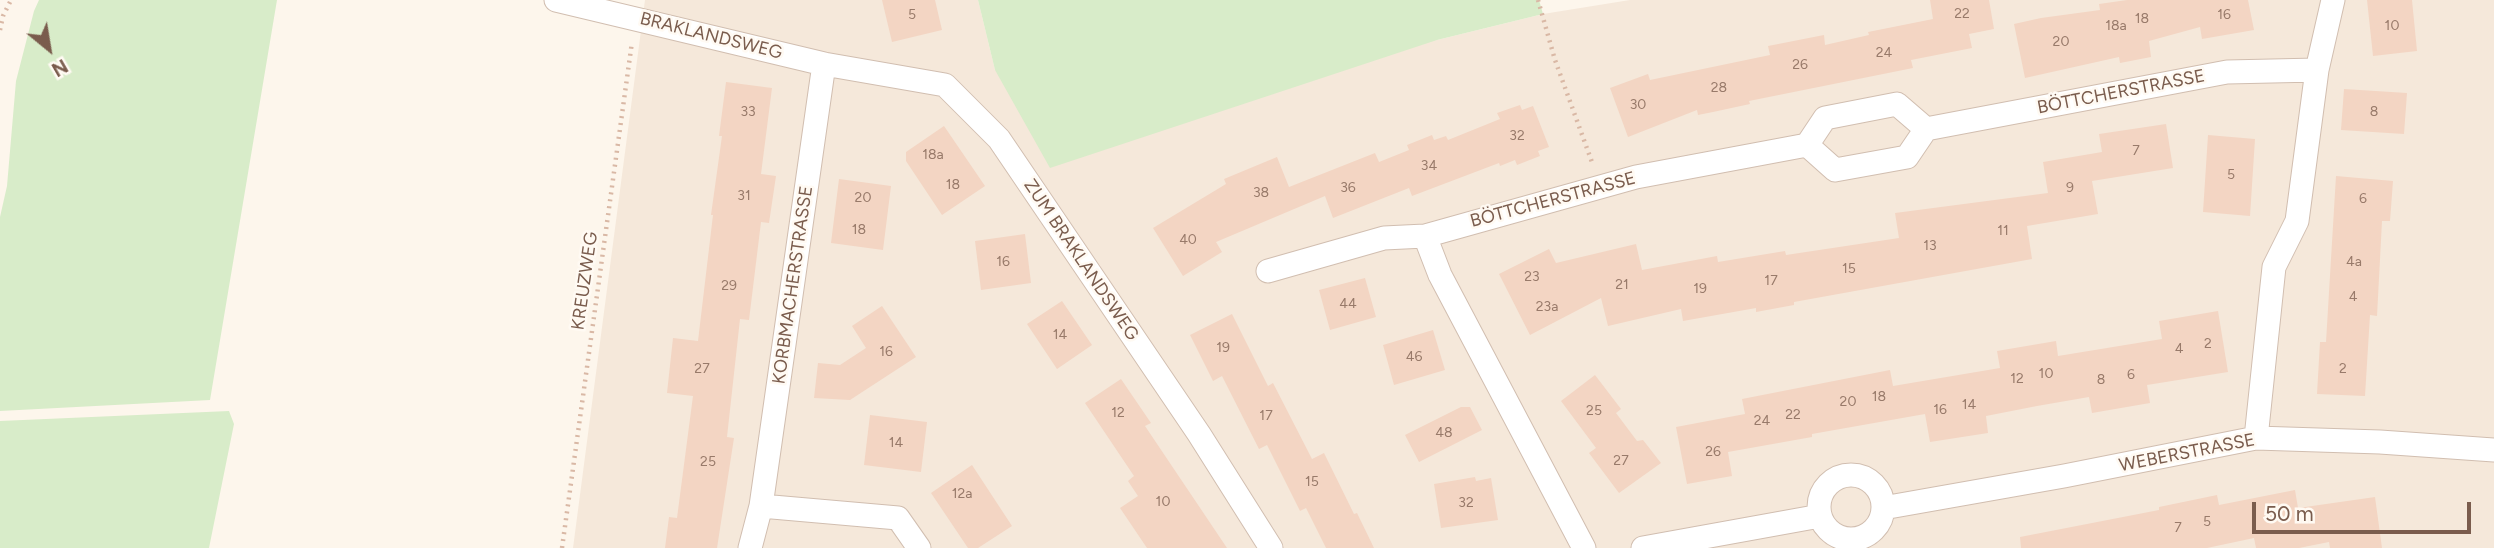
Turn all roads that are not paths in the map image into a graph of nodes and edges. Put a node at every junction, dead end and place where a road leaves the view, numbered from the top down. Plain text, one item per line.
1 (556, 0) edge
2 (2333, 0) edge
3 (824, 64) junction
4 (2317, 71) junction
5 (1926, 129) junction
6 (1807, 145) junction
7 (1425, 236) junction
8 (1268, 271) dead end
9 (2256, 438) junction
10 (2494, 450) edge
11 (761, 506) junction
12 (1883, 508) junction
13 (1820, 516) junction
14 (1851, 543) edge
15 (750, 548) edge
16 (919, 548) edge
17 (1270, 548) edge
18 (1584, 548) edge
19 (1643, 548) edge

1 - 3 street, BRAKLANDSWEG
2 - 4 street
3 - 11 street, KORBMACHERSTRASSE
3 - 17 street, ZUM BRAKLANDSWEG
4 - 5 street, BÖTTCHERSTRASSE
4 - 9 street
5 - 6 street
5 - 6 street
6 - 7 street, BÖTTCHERSTRASSE
7 - 8 street, BÖTTCHERSTRASSE
7 - 18 street
9 - 10 street, WEBERSTRASSE
9 - 12 street, WEBERSTRASSE
11 - 15 street, KORBMACHERSTRASSE
11 - 16 street
12 - 13 street
12 - 14 street
13 - 14 street
13 - 19 street

